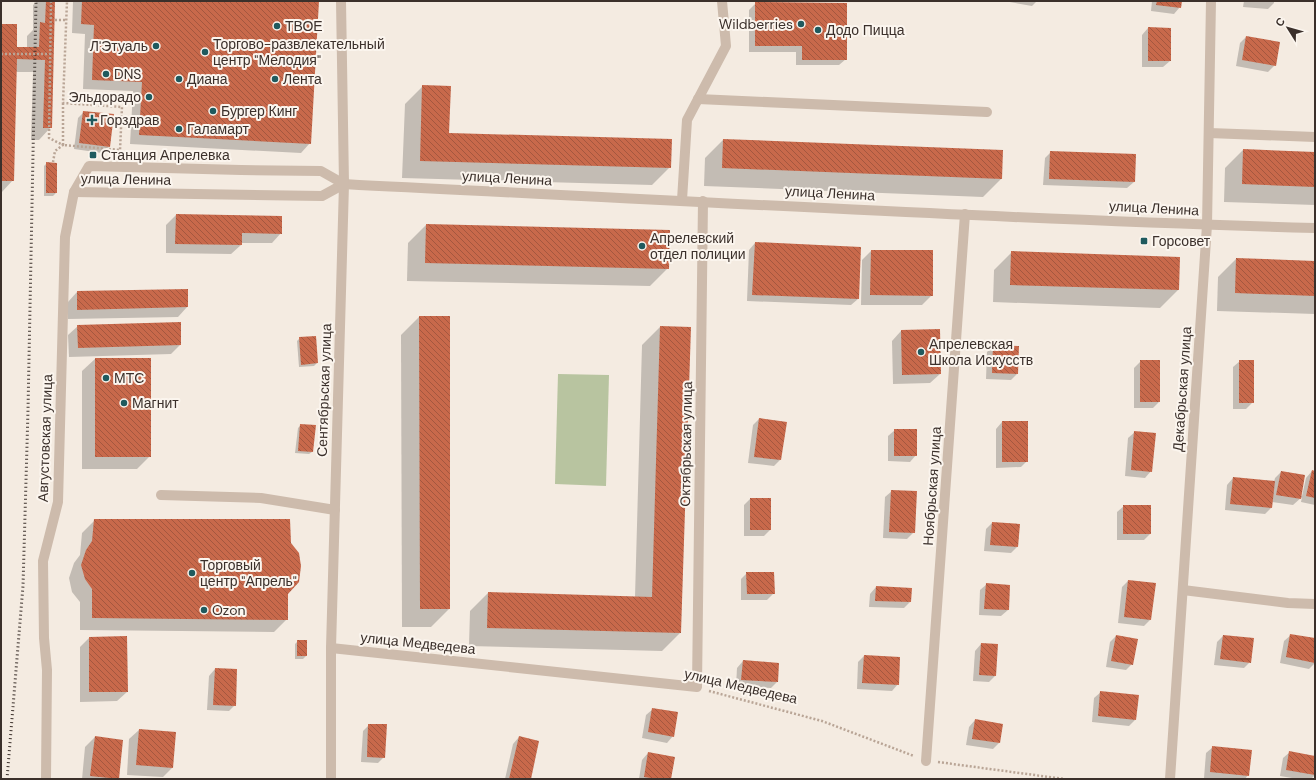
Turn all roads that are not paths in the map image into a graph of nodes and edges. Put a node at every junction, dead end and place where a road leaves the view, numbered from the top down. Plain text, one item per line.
1 (341, 1) edge
2 (722, 1) edge
3 (1211, 1) edge
4 (698, 99) junction
5 (987, 112) dead end
6 (1209, 133) junction
7 (1315, 138) edge
8 (344, 184) junction
9 (74, 192) junction
10 (682, 200) junction
11 (703, 201) junction
12 (965, 214) junction
13 (1207, 225) junction
14 (1315, 228) edge
15 (161, 495) dead end
16 (335, 510) junction
17 (1183, 590) junction
18 (1315, 604) edge
19 (331, 648) junction
20 (697, 687) joint
21 (926, 761) road end
22 (46, 779) edge
23 (331, 779) edge
24 (1170, 779) edge

1 - 8 street, Сентябрьская улица
2 - 4 street
3 - 6 street, Декабрьская улица
4 - 5 street
4 - 10 street
6 - 7 street
6 - 13 street, Декабрьская улица
8 - 9 street, улица Ленина
8 - 9 street, улица Ленина
8 - 10 street, улица Ленина
8 - 16 street, Сентябрьская улица
9 - 22 street, Августовская улица
10 - 11 street, улица Ленина
11 - 12 street, улица Ленина
11 - 20 street, Октябрьская улица
12 - 13 street, улица Ленина
12 - 21 street, Ноябрьская улица
13 - 14 street, улица Ленина
13 - 17 street, Декабрьская улица
15 - 16 street
16 - 19 street, Сентябрьская улица
17 - 18 street
17 - 24 street, Декабрьская улица
19 - 20 street, улица Медведева
19 - 23 street, Сентябрьская улица

